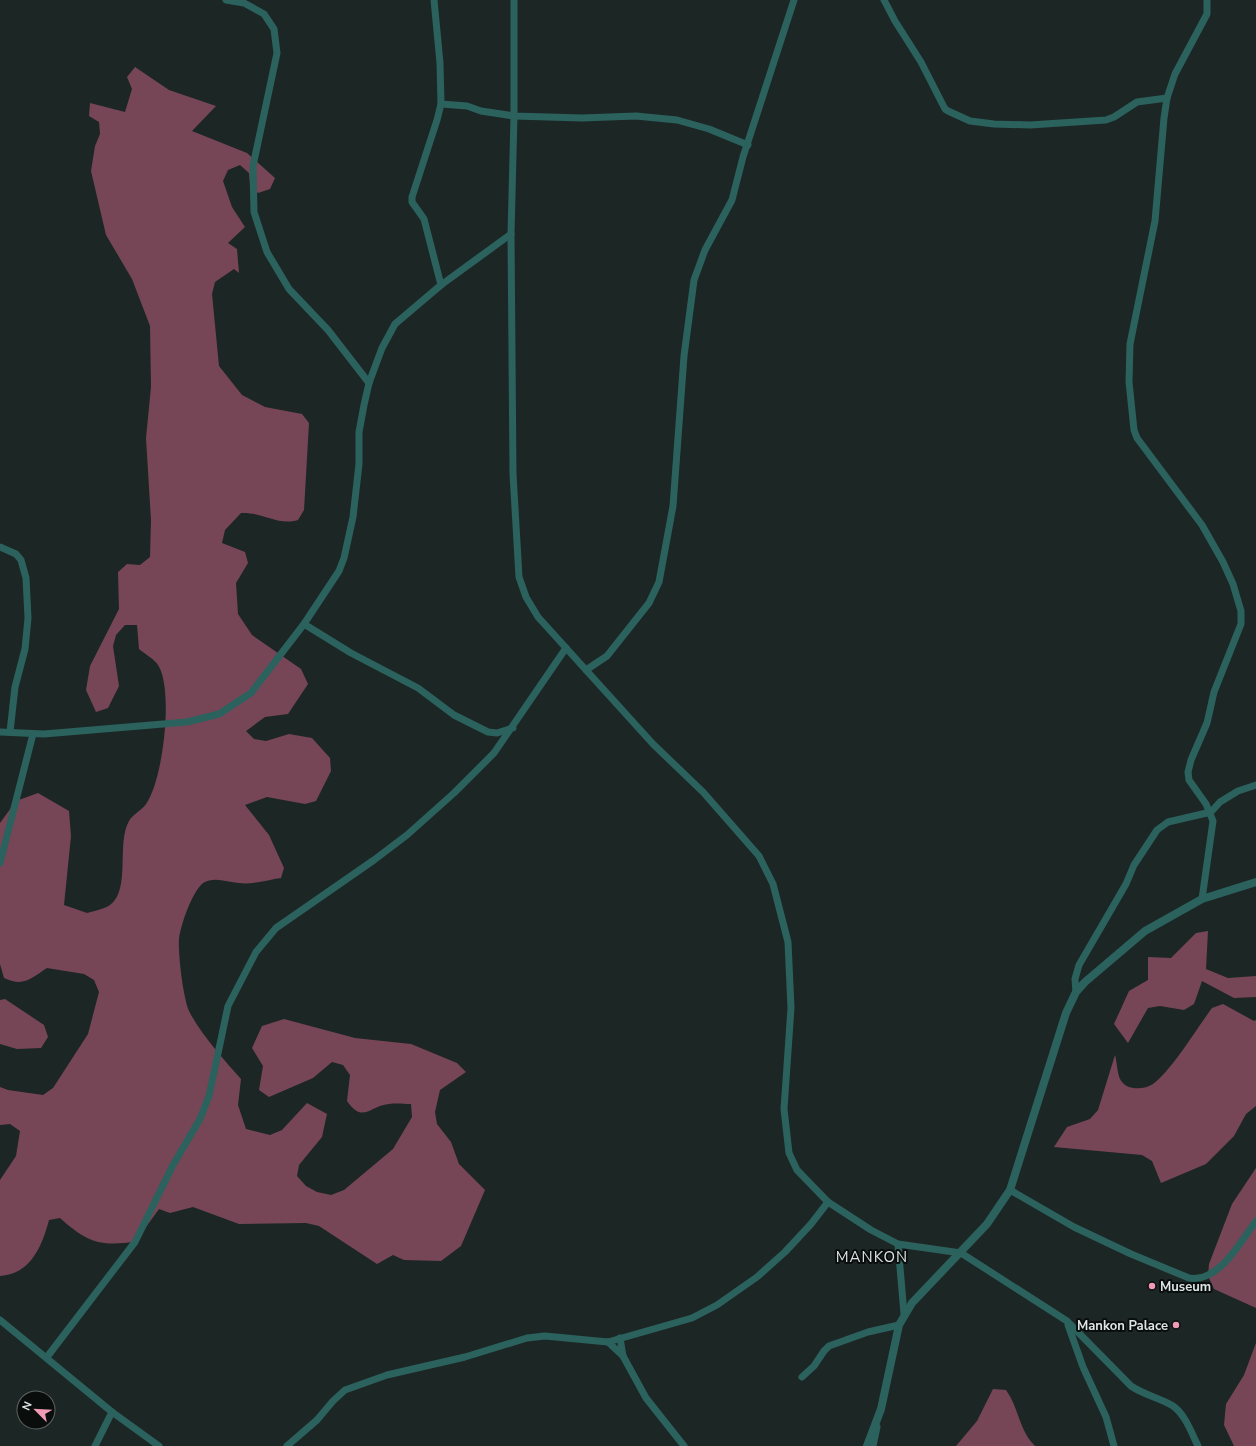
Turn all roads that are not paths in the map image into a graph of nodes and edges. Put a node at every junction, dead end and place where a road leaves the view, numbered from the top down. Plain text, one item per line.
1 (226, 0) edge
2 (434, 0) edge
3 (514, 0) edge
4 (794, 0) edge
5 (884, 0) edge
6 (1207, 0) edge
7 (1167, 98) junction
8 (441, 104) junction
9 (514, 116) junction
10 (748, 145) junction
11 (511, 234) junction
12 (441, 285) junction
13 (369, 383) junction
14 (0, 547) edge
15 (304, 624) junction
16 (566, 648) junction
17 (586, 670) junction
18 (513, 728) junction
19 (0, 732) edge
20 (10, 732) junction
21 (33, 734) junction
22 (1256, 784) edge
23 (1211, 812) junction
24 (0, 863) edge
25 (1256, 882) edge
26 (1202, 899) junction
27 (1076, 992) junction
28 (1010, 1190) junction
29 (828, 1202) junction
30 (1256, 1221) edge
31 (898, 1244) junction
32 (961, 1254) junction
33 (904, 1314) junction
34 (0, 1320) edge
35 (1067, 1321) junction
36 (899, 1325) junction
37 (620, 1338) junction
38 (608, 1342) junction
39 (623, 1356) junction
40 (48, 1358) junction
41 (802, 1377) dead end
42 (880, 1408) junction
43 (112, 1412) junction
44 (95, 1446) edge
45 (159, 1446) edge
46 (286, 1446) edge
47 (684, 1446) edge
48 (866, 1446) edge
49 (873, 1446) edge
50 (1114, 1446) edge
51 (1198, 1446) edge

1 - 13 street
2 - 8 street
3 - 9 street
4 - 10 street
5 - 7 street
6 - 7 street
7 - 23 street
8 - 9 street
8 - 12 street
9 - 10 street
9 - 11 street
10 - 17 street
11 - 12 street
11 - 16 street
12 - 13 street
13 - 15 street
14 - 20 street
15 - 18 street
15 - 21 street
16 - 17 street
16 - 18 street
17 - 29 street
18 - 40 street
19 - 20 street
20 - 21 street
21 - 24 street
22 - 23 street
23 - 26 street
23 - 27 street
25 - 26 street
26 - 27 street
27 - 28 street
28 - 30 street
28 - 32 street
29 - 31 street
29 - 37 street
31 - 32 street
31 - 33 street
32 - 33 street
32 - 35 street
33 - 36 street
34 - 40 street
35 - 50 street
35 - 51 street
36 - 41 street
36 - 42 street
37 - 38 street
37 - 39 street
38 - 39 street
38 - 46 street
39 - 47 street
40 - 43 street
42 - 48 street
42 - 49 street
43 - 44 street
43 - 45 street

